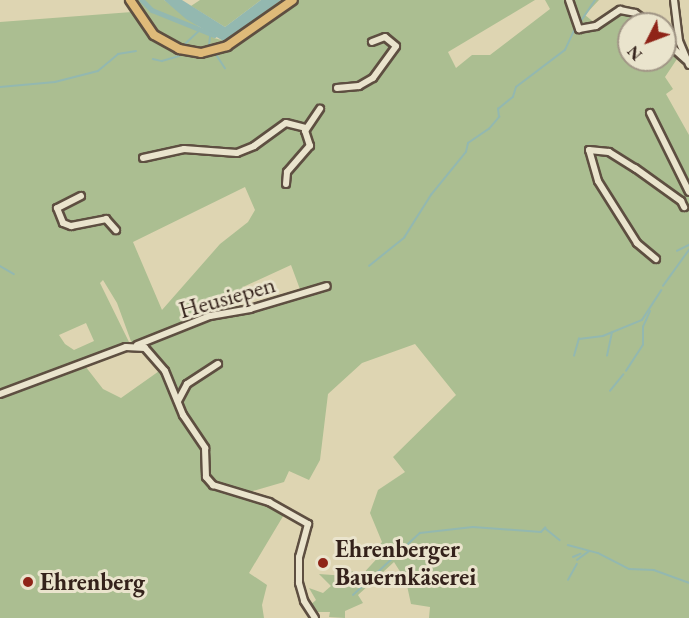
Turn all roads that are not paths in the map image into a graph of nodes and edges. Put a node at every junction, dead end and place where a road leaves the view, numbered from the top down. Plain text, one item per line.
1 (130, 0) edge
2 (293, 0) edge
3 (569, 0) edge
4 (674, 0) edge
5 (617, 12) edge
6 (372, 42) dead end
7 (677, 52) edge
8 (688, 63) edge
9 (337, 88) dead end
10 (320, 109) dead end
11 (650, 113) dead end
12 (306, 128) junction
13 (143, 158) dead end
14 (286, 184) dead end
15 (689, 192) edge
16 (81, 196) dead end
17 (686, 204) edge
18 (116, 230) dead end
19 (656, 259) dead end
20 (327, 286) dead end
21 (136, 345) junction
22 (218, 364) dead end
23 (0, 394) edge
24 (178, 401) junction
25 (315, 618) edge

1 - 2 main road
3 - 5 street
4 - 8 street
6 - 9 street
7 - 8 street
10 - 12 street
11 - 15 street
12 - 13 street
12 - 14 street
16 - 18 street
17 - 19 street
20 - 21 street, Heusiepen
21 - 23 street
21 - 24 street
22 - 24 street
24 - 25 street

